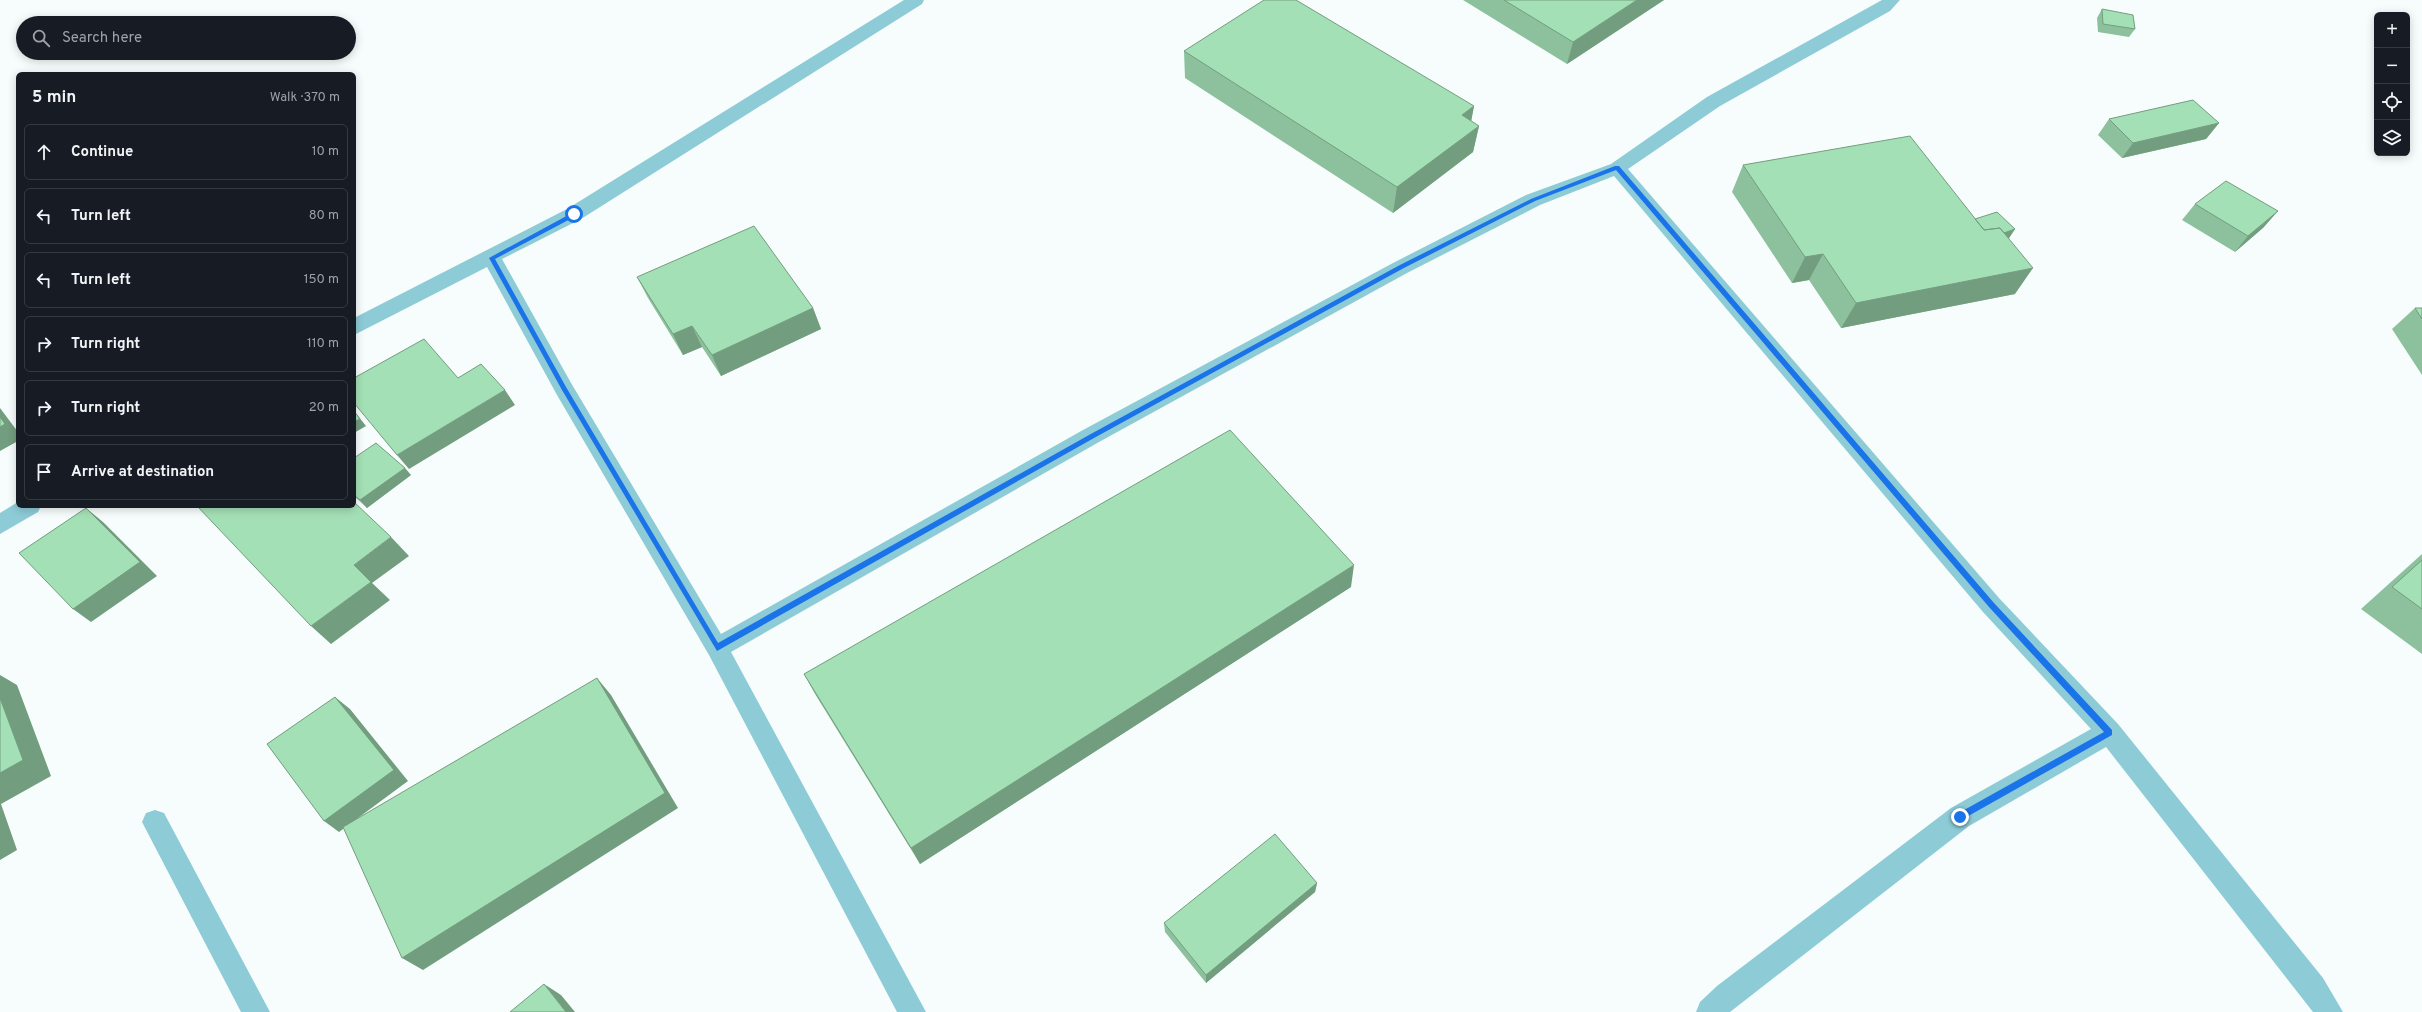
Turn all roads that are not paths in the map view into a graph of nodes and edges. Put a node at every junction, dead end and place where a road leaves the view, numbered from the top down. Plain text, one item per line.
1 (916, 0) edge
2 (1892, 0) edge
3 (1617, 168) junction
4 (492, 258) junction
5 (356, 326) edge
6 (27, 508) edge
7 (0, 525) edge
8 (717, 648) junction
9 (2109, 732) junction
10 (155, 822) dead end
11 (256, 1012) edge
12 (912, 1012) edge
13 (1710, 1012) edge
14 (2329, 1012) edge

1 - 4 street
2 - 3 street
3 - 8 street
3 - 9 street
4 - 5 street
4 - 8 street
6 - 7 street
8 - 12 street
9 - 13 street
9 - 14 street
10 - 11 street

